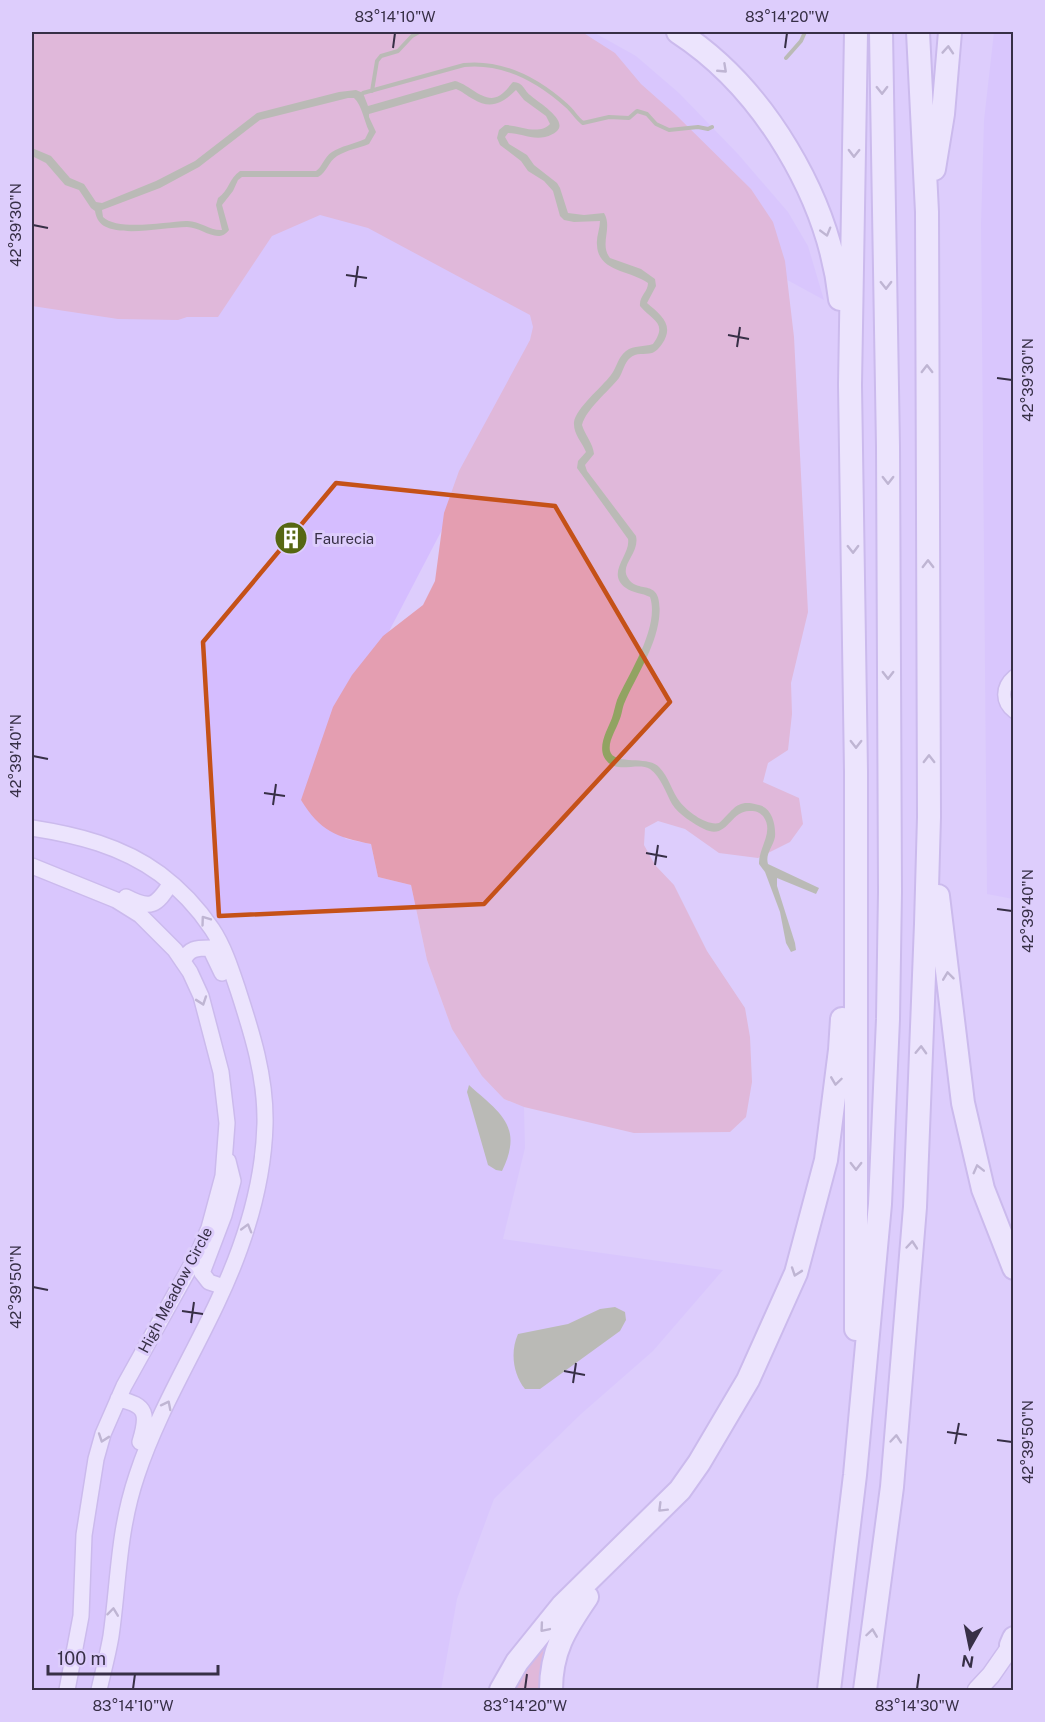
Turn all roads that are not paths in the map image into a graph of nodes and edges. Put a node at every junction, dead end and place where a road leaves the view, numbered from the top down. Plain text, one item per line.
1 (678, 32) edge
2 (856, 32) edge
3 (881, 32) edge
4 (918, 32) edge
5 (950, 32) edge
6 (927, 212) junction
7 (850, 386) junction
8 (1014, 676) edge
9 (1014, 712) edge
10 (856, 771) junction
11 (929, 817) junction
12 (32, 828) edge
13 (32, 864) edge
14 (171, 883) junction
15 (183, 962) junction
16 (257, 1051) junction
17 (226, 1152) junction
18 (1014, 1268) edge
19 (224, 1287) junction
20 (118, 1399) junction
21 (855, 1475) junction
22 (123, 1524) junction
23 (615, 1556) junction
24 (1013, 1642) edge
25 (67, 1690) edge
26 (99, 1690) edge
27 (501, 1690) edge
28 (551, 1690) edge
29 (830, 1690) edge
30 (865, 1690) edge
31 (977, 1690) edge

1 -> 7 highway
2 -> 7 highway
3 -> 21 highway
4 - 6 highway
6 -> 5 highway
11 -> 6 highway
7 -> 10 highway
8 - 9 street
10 -> 21 highway
10 -> 23 highway
18 -> 11 highway
30 -> 11 highway
12 - 14 street
13 - 14 street
13 - 15 street, High Meadow Circle
16 -> 14 street
15 - 16 street
15 -> 17 street, High Meadow Circle
19 -> 16 street
17 - 19 street
17 - 20 street, High Meadow Circle
22 -> 19 street
20 - 22 street
20 -> 25 street, High Meadow Circle
21 - 29 highway
26 -> 22 street
23 -> 27 highway
23 - 28 highway
24 - 31 main road

